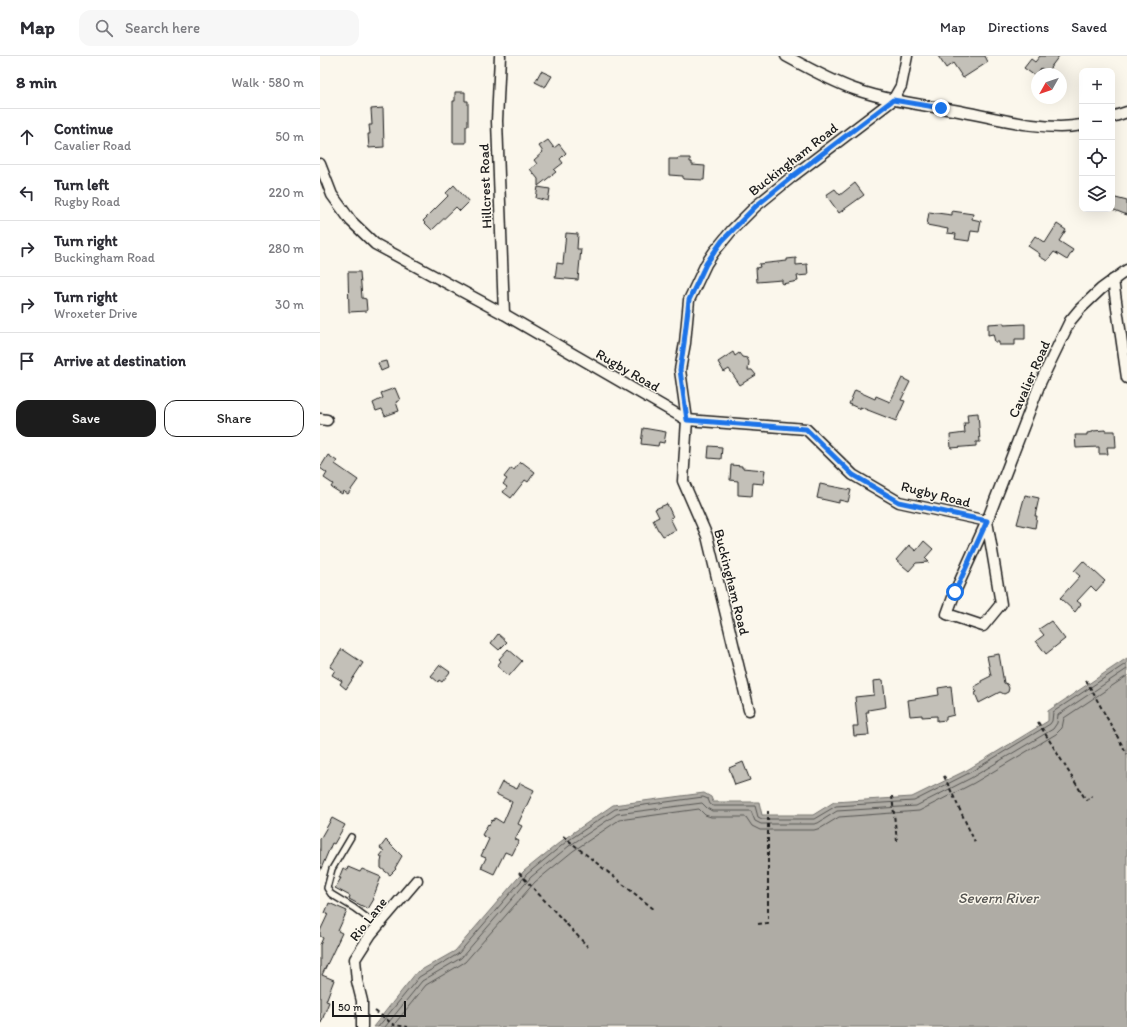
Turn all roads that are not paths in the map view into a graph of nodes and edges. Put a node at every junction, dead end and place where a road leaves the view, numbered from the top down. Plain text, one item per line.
1 (500, 56) edge
2 (786, 56) edge
3 (907, 56) edge
4 (893, 100) junction
5 (1127, 112) edge
6 (1115, 116) edge
7 (1079, 126) edge
8 (320, 164) edge
9 (1127, 270) edge
10 (1112, 280) junction
11 (504, 314) junction
12 (1127, 378) edge
13 (687, 420) junction
14 (987, 521) junction
15 (986, 534) junction
16 (749, 710) dead end
17 (350, 837) dead end
18 (417, 880) dead end
19 (378, 926) junction
20 (362, 1027) edge

1 - 11 street, Hillcrest Road
2 - 4 street
3 - 4 street
4 - 7 street
4 - 13 street, Buckingham Road
5 - 6 street
8 - 11 street, Rugby Road
9 - 10 street, Cavalier Road
10 - 12 street
10 - 14 street, Cavalier Road
11 - 13 street, Rugby Road
13 - 14 street, Rugby Road
13 - 16 street, Buckingham Road
14 - 15 street
15 - 15 street
17 - 19 lane
18 - 19 street, Rio Lane
19 - 20 street, Rio Lane

